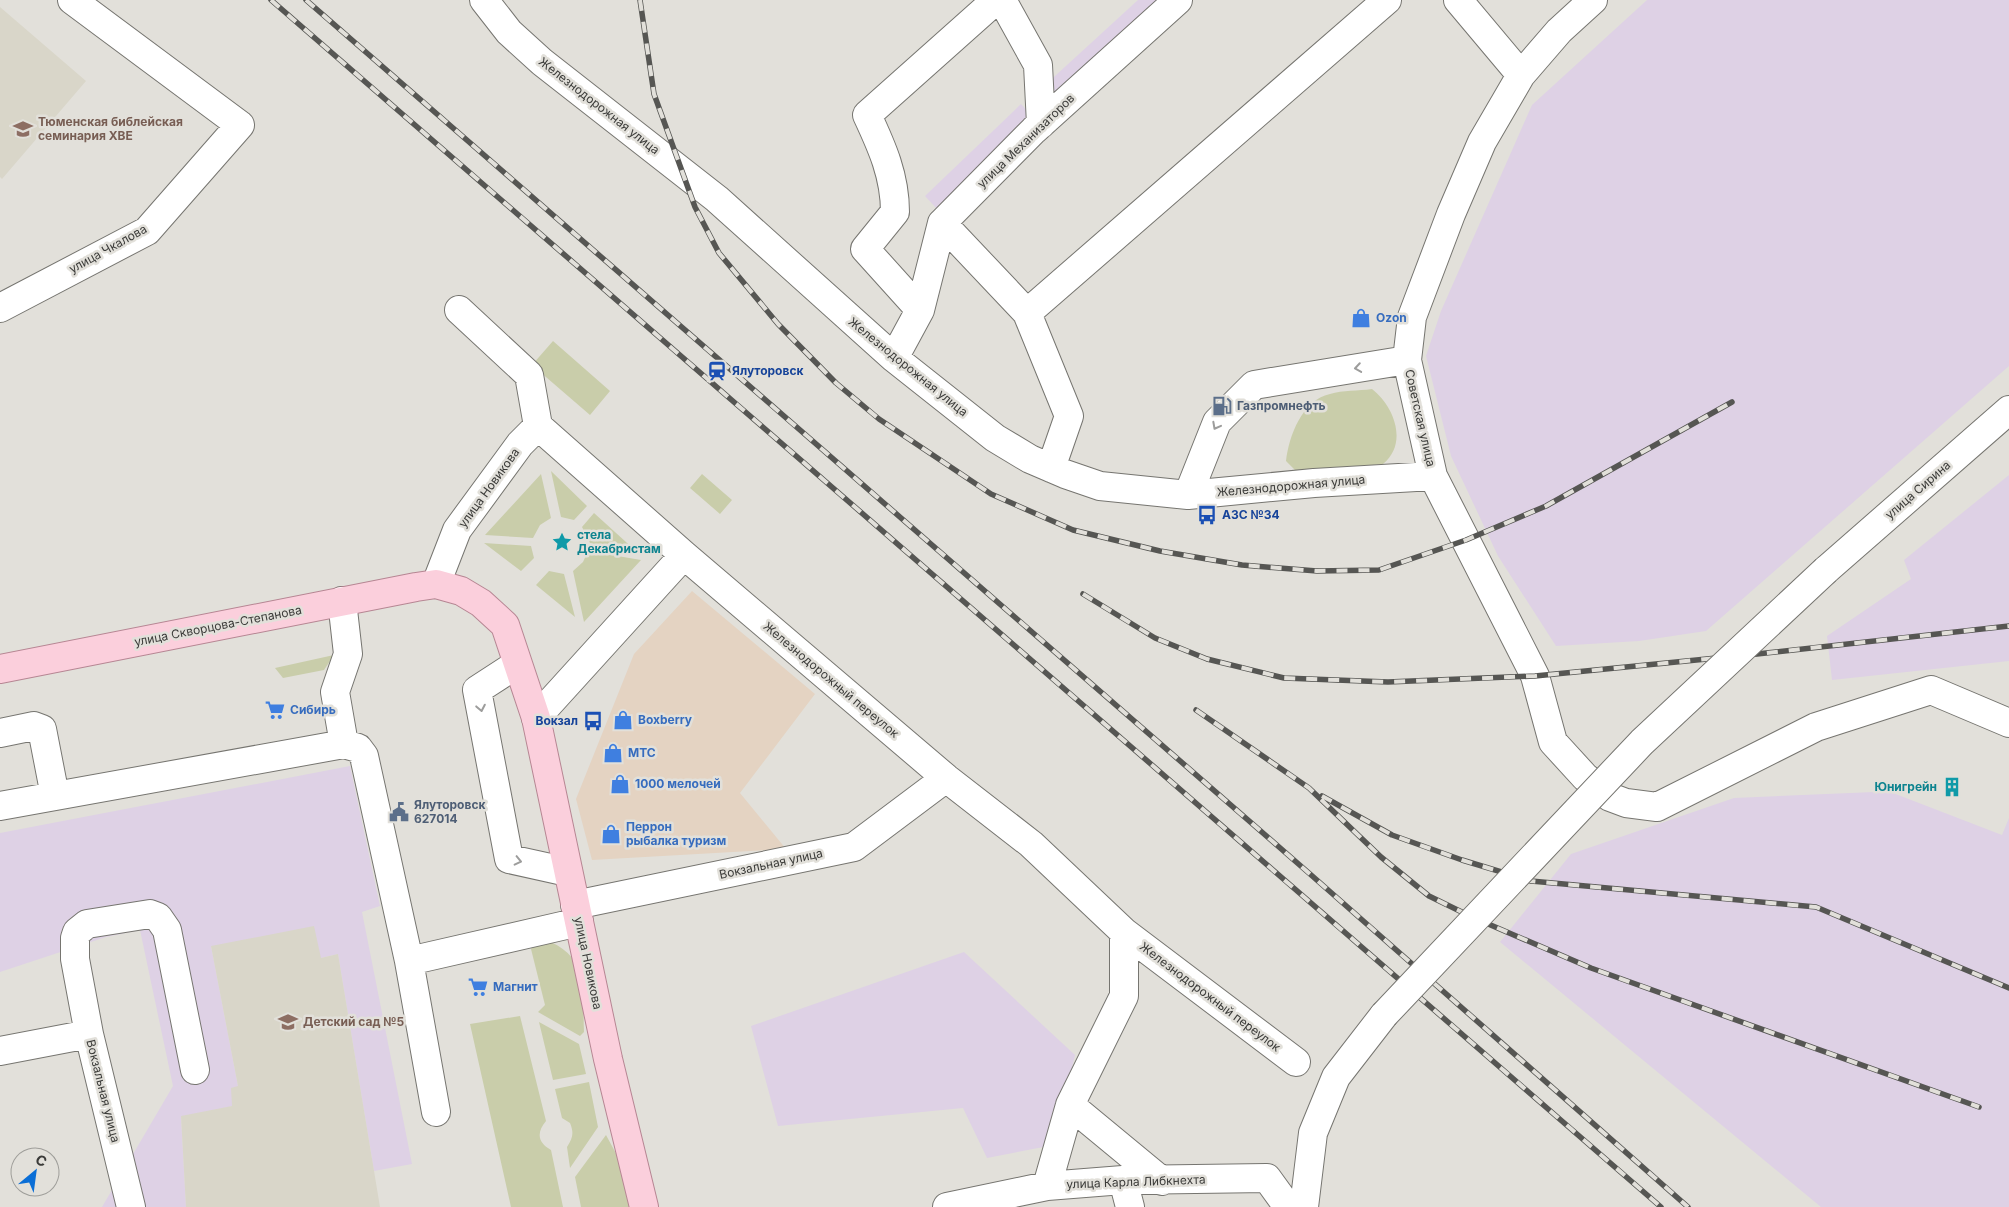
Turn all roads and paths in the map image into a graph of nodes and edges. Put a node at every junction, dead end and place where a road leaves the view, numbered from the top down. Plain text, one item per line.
1 (72, 0) edge
2 (484, 0) edge
3 (996, 0) edge
4 (1002, 0) edge
5 (1178, 0) edge
6 (1387, 0) edge
7 (1458, 0) edge
8 (1593, 0) edge
9 (1522, 75) junction
10 (1041, 124) junction
11 (942, 223) junction
12 (0, 308) edge
13 (459, 310) dead end
14 (920, 310) junction
15 (1027, 313) junction
16 (894, 358) junction
17 (1407, 360) junction
18 (2009, 410) edge
19 (538, 426) junction
20 (1051, 468) junction
21 (1433, 476) junction
22 (1188, 495) junction
23 (684, 555) junction
24 (436, 584) junction
25 (342, 601) junction
26 (517, 664) junction
27 (0, 669) edge
28 (536, 718) junction
29 (2009, 722) edge
30 (0, 733) edge
31 (344, 744) junction
32 (946, 778) junction
33 (55, 796) junction
34 (0, 806) edge
35 (568, 872) junction
36 (577, 914) junction
37 (1124, 932) junction
38 (409, 961) junction
39 (89, 1034) junction
40 (0, 1051) edge
41 (1296, 1062) dead end
42 (195, 1070) dead end
43 (1070, 1106) junction
44 (436, 1112) dead end
45 (1123, 1180) junction
46 (1162, 1181) junction
47 (1047, 1186) junction
48 (131, 1207) edge
49 (644, 1207) edge
50 (947, 1207) edge
51 (1130, 1207) edge
52 (1288, 1207) edge
53 (1304, 1207) edge

1 - 12 street, улица Чкалова
2 - 16 street, Железнодорожная улица
3 - 14 street
4 - 10 street
5 - 10 street, улица Механизаторов
6 - 15 street
7 - 9 street
8 - 9 street, Советская улица
9 - 17 street, Советская улица
10 - 11 street, улица Механизаторов
11 - 14 street
11 - 15 street
13 - 19 street
14 - 16 street
15 - 20 street
16 - 20 street, Железнодорожная улица
17 - 21 street, Советская улица
17 -> 22 street
18 - 53 street, улица Сирина, bridge
19 - 23 street, Железнодорожный переулок
19 - 24 street, улица Новикова
20 - 22 street, Железнодорожная улица
21 - 22 street, Железнодорожная улица
21 - 29 street, Советская улица
23 - 28 street
23 - 32 street, Железнодорожный переулок
24 - 25 main road, улица Скворцова-Степанова
24 - 26 main road, улица Новикова
25 - 27 main road, улица Скворцова-Степанова
25 - 31 street
26 - 28 main road, улица Новикова
26 -> 35 street
28 - 35 main road, улица Новикова
30 - 33 street
31 - 33 street
31 - 38 street
32 - 36 street, Вокзальная улица
32 - 37 street, Железнодорожный переулок
33 - 34 street
35 - 36 main road, улица Новикова
36 - 38 street, Вокзальная улица
36 - 49 main road, улица Новикова
37 - 41 street, Железнодорожный переулок
37 - 43 street, Железнодорожный переулок
38 - 44 street
39 - 40 street, Вокзальная улица
39 - 42 street
39 - 48 street, Вокзальная улица
43 - 46 street
43 - 47 street, Железнодорожный переулок
45 - 46 street, улица Карла Либкнехта
45 - 47 street, улица Карла Либкнехта
45 - 51 street
46 - 52 street, улица Карла Либкнехта
47 - 50 street, улица Карла Либкнехта

